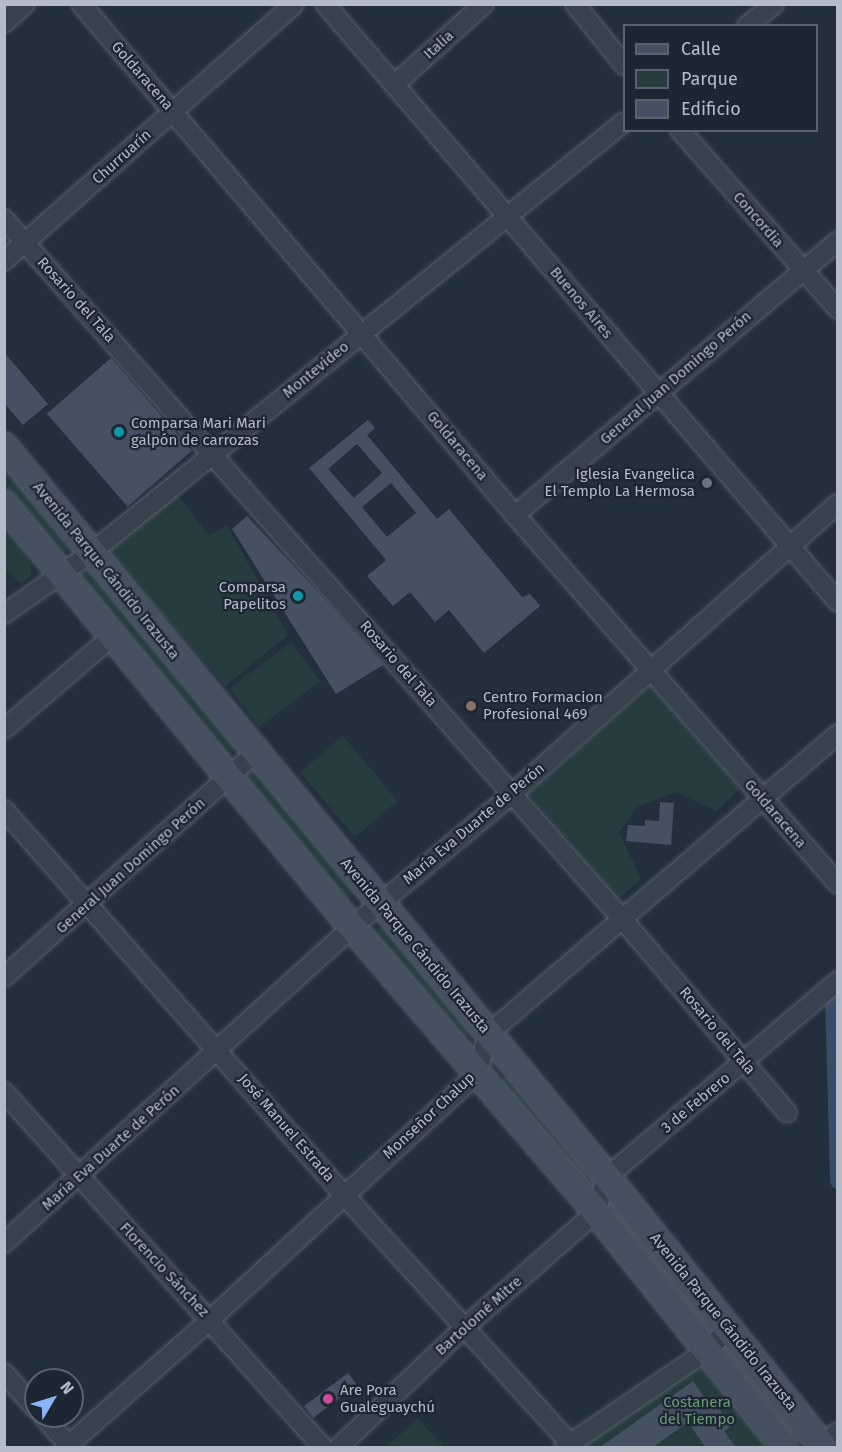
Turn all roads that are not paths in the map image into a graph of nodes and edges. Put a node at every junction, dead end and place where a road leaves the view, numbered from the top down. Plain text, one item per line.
1 (25, 4) edge
2 (81, 4) edge
3 (294, 4) edge
4 (325, 4) edge
5 (484, 4) edge
6 (575, 4) edge
7 (774, 4) edge
8 (4, 23) edge
9 (749, 24) edge
10 (623, 64) edge
11 (394, 85) junction
12 (172, 111) junction
13 (623, 123) edge
14 (682, 132) edge
15 (507, 216) junction
16 (4, 219) edge
17 (837, 241) edge
18 (26, 243) junction
19 (4, 261) edge
20 (802, 270) junction
21 (837, 309) edge
22 (362, 333) junction
23 (658, 393) junction
24 (4, 446) edge
25 (212, 453) junction
26 (4, 504) edge
27 (837, 504) edge
28 (515, 515) junction
29 (789, 546) junction
30 (91, 553) junction
31 (59, 573) junction
32 (837, 602) edge
33 (4, 614) edge
34 (113, 636) junction
35 (650, 670) junction
36 (4, 729) edge
37 (837, 734) edge
38 (255, 753) junction
39 (231, 777) junction
40 (512, 795) junction
41 (762, 800) junction
42 (4, 810) edge
43 (837, 884) edge
44 (379, 903) junction
45 (88, 905) junction
46 (623, 920) junction
47 (352, 927) junction
48 (4, 977) edge
49 (837, 981) edge
50 (488, 1034) junction
51 (218, 1050) junction
52 (744, 1063) junction
53 (477, 1074) junction
54 (4, 1092) edge
55 (787, 1113) dead end
56 (608, 1177) junction
57 (80, 1179) junction
58 (344, 1195) junction
59 (596, 1212) junction
60 (4, 1243) edge
61 (210, 1320) junction
62 (465, 1327) junction
63 (728, 1328) junction
64 (709, 1348) junction
65 (4, 1373) edge
66 (24, 1395) edge
67 (53, 1428) edge
68 (826, 1443) edge
69 (567, 1445) edge
70 (68, 1447) edge
71 (323, 1448) edge
72 (338, 1448) edge
73 (785, 1448) edge

1 - 8 street
2 - 12 street, Goldaracena
3 - 12 street, Churruarín
4 - 11 street, Buenos Aires
5 - 11 street, Italia
6 - 10 street
7 - 9 street
11 - 15 street, Buenos Aires
12 - 18 street, Churruarín
12 - 22 street, Goldaracena
13 - 15 street, Montevideo
14 - 20 street, Concordia
15 - 22 street, Montevideo
15 - 23 street, Buenos Aires
16 - 18 street, Rosario del Tala
17 - 20 street, General Juan Domingo Perón
18 - 19 street, Churruarín
18 - 25 street, Rosario del Tala
20 - 21 street, Concordia
20 - 23 street, General Juan Domingo Perón
22 - 25 street, Montevideo
22 - 28 street, Goldaracena
23 - 28 street, General Juan Domingo Perón
23 - 29 street, Buenos Aires
24 - 30 main road, Avenida Parque Cándido Irazusta
25 - 30 street, Montevideo
25 - 40 street, Rosario del Tala
26 - 31 main road, Avenida Parque Cándido Irazusta
27 - 29 street, María Eva Duarte de Perón
28 - 35 street, Goldaracena
29 - 32 street, Buenos Aires
29 - 35 street, María Eva Duarte de Perón
30 - 31 street, Montevideo
30 - 38 main road, Avenida Parque Cándido Irazusta
31 - 33 street, Montevideo
31 - 34 main road, Avenida Parque Cándido Irazusta
34 - 36 street
34 - 39 main road, Avenida Parque Cándido Irazusta
35 - 40 street, María Eva Duarte de Perón
35 - 41 street, Goldaracena
37 - 41 street
38 - 39 street, General Juan Domingo Perón
38 - 44 main road, Avenida Parque Cándido Irazusta
39 - 45 street, General Juan Domingo Perón
39 - 47 main road, Avenida Parque Cándido Irazusta
40 - 44 street, María Eva Duarte de Perón
40 - 46 street, Rosario del Tala
41 - 43 street, Goldaracena
41 - 46 street
42 - 45 street, José Manuel Estrada
44 - 47 street, María Eva Duarte de Perón
44 - 50 main road, Avenida Parque Cándido Irazusta
45 - 48 street, General Juan Domingo Perón
45 - 51 street, José Manuel Estrada
46 - 50 street
46 - 52 street, Rosario del Tala
47 - 51 street, María Eva Duarte de Perón
47 - 53 main road, Avenida Parque Cándido Irazusta
49 - 52 street, 3 de Febrero
50 - 53 street, Monseñor Chalup
50 - 56 main road, Avenida Parque Cándido Irazusta
51 - 57 street, María Eva Duarte de Perón
51 - 58 street, José Manuel Estrada
52 - 55 street, Rosario del Tala
52 - 56 street, 3 de Febrero
53 - 58 street, Monseñor Chalup
53 - 59 main road, Avenida Parque Cándido Irazusta
54 - 57 street, Florencio Sánchez
56 - 59 street, Bartolomé Mitre
56 - 63 main road, Avenida Parque Cándido Irazusta
57 - 60 street, María Eva Duarte de Perón
57 - 61 street, Florencio Sánchez
58 - 61 street, Monseñor Chalup
58 - 62 street, José Manuel Estrada
59 - 62 street, Bartolomé Mitre
59 - 64 main road, Avenida Parque Cándido Irazusta
61 - 70 street, Monseñor Chalup
61 - 71 street, Florencio Sánchez
62 - 69 street, José Manuel Estrada
62 - 72 street, Bartolomé Mitre
63 - 64 street
63 - 68 main road, Avenida Parque Cándido Irazusta
64 - 69 street
64 - 73 main road, Avenida Parque Cándido Irazusta
65 - 66 street
67 - 70 street

